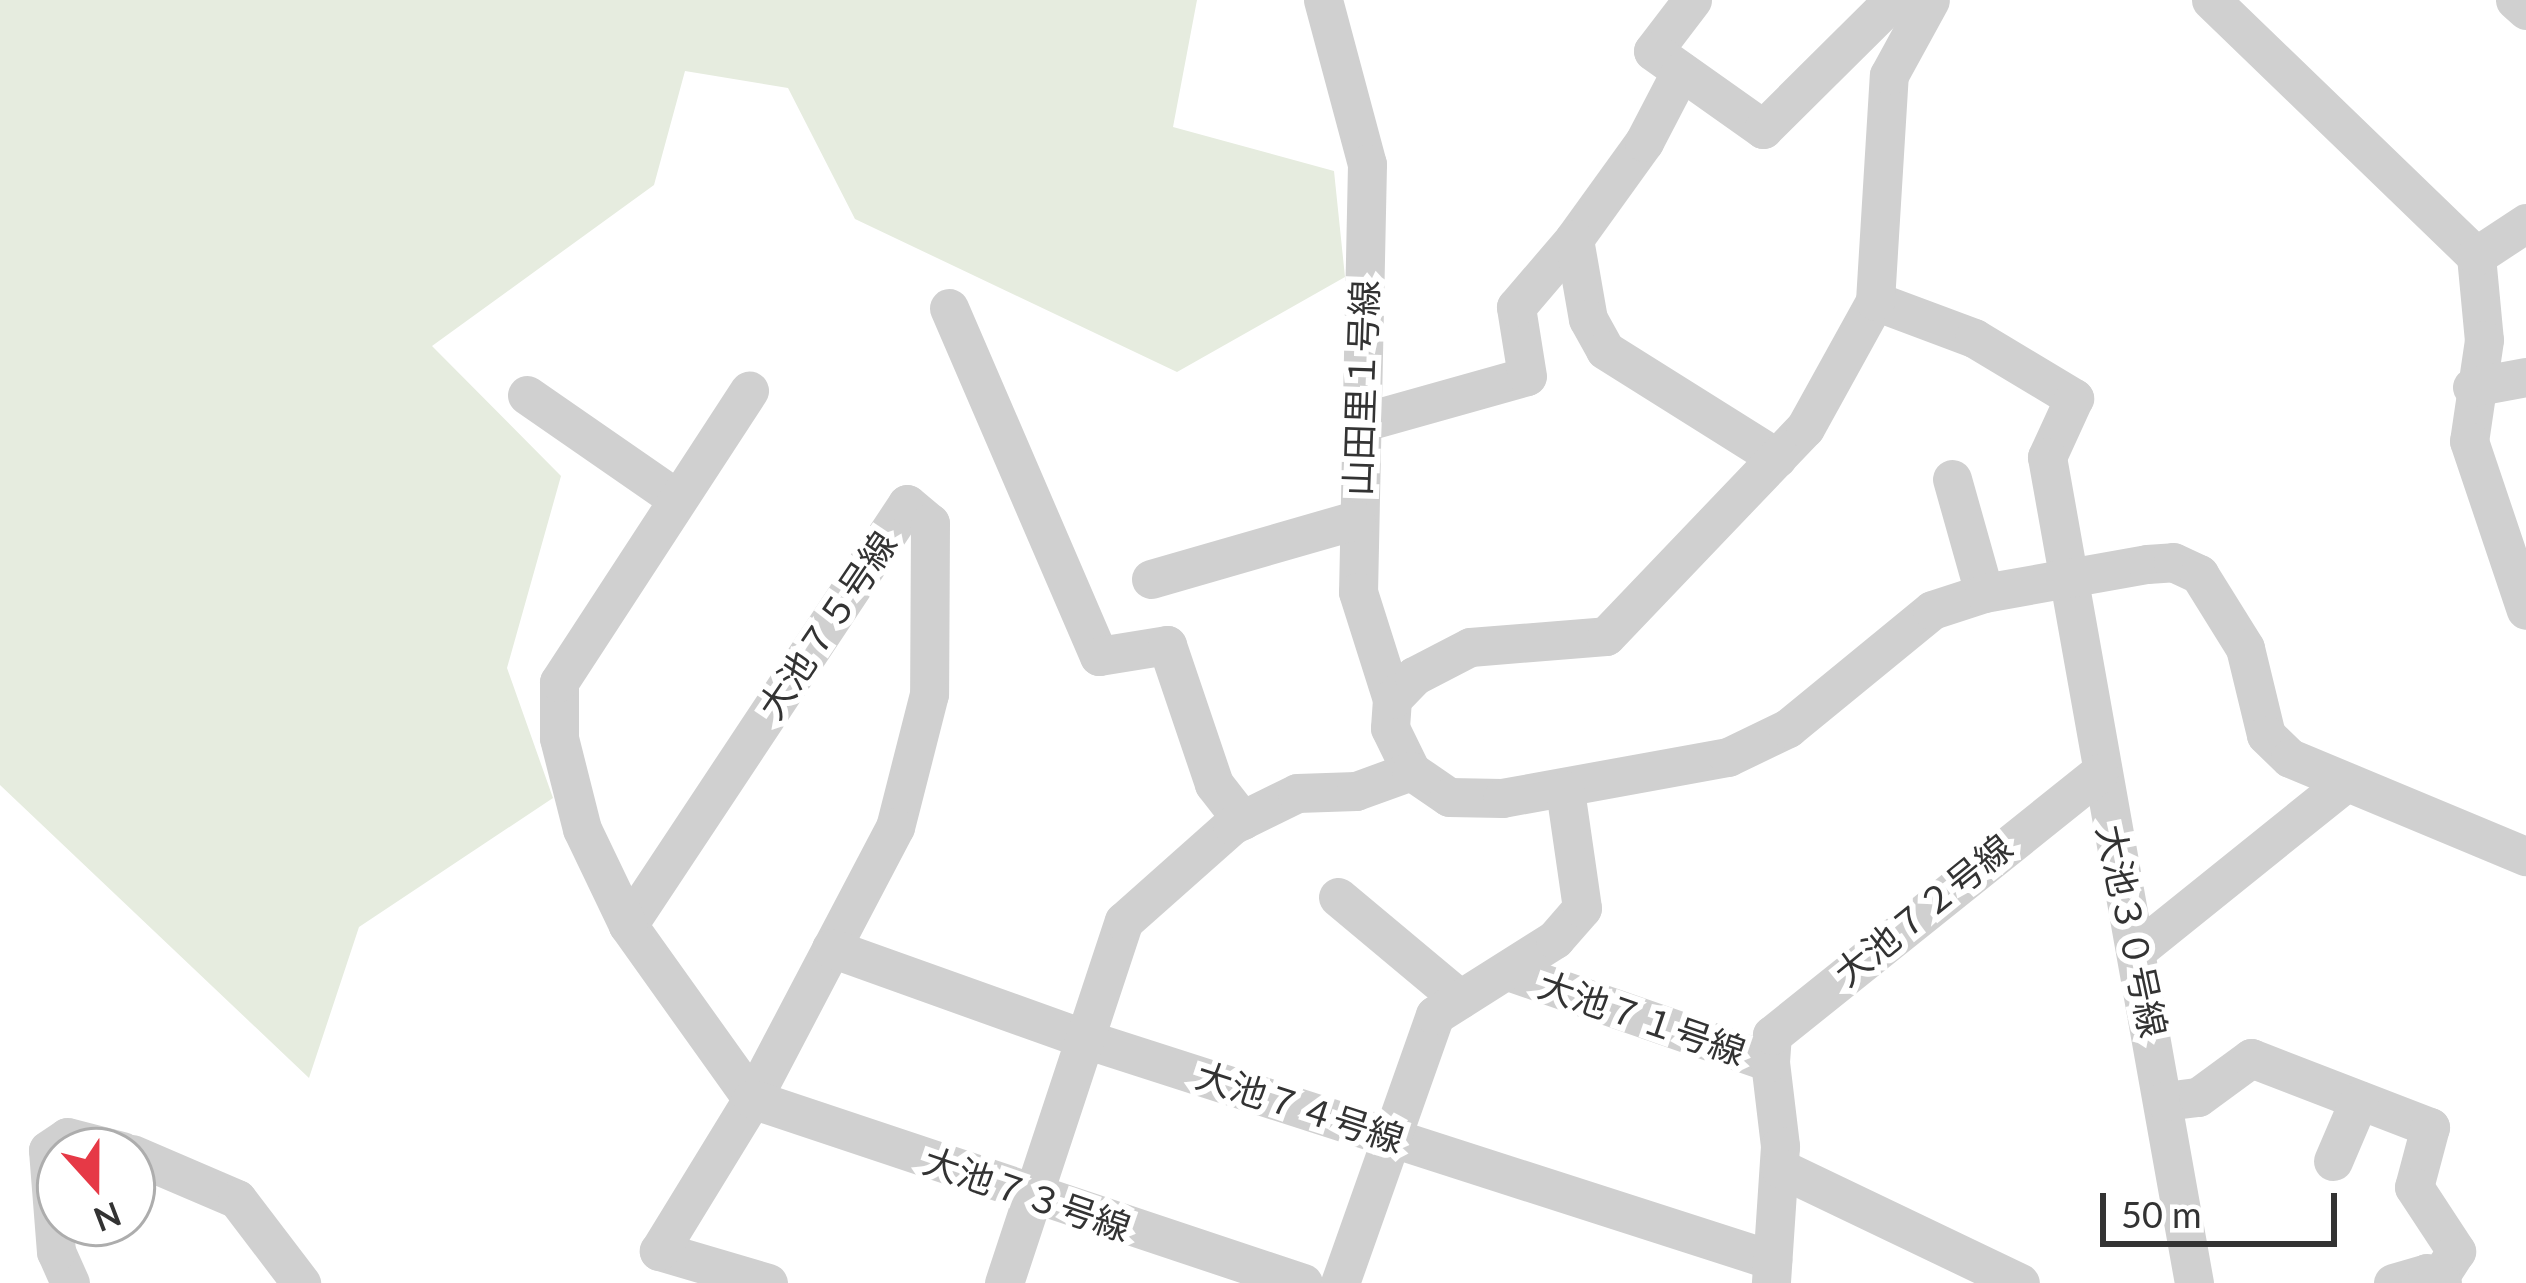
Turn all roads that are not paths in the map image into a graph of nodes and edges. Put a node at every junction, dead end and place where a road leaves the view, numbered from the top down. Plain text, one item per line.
1 (1323, 0) edge
2 (1692, 0) edge
3 (1893, 0) edge
4 (1930, 0) edge
5 (2211, 0) edge
6 (2515, 0) edge
7 (2526, 10) edge
8 (1681, 71) junction
9 (2526, 223) edge
10 (1574, 239) junction
11 (2476, 256) junction
12 (1875, 301) junction
13 (949, 308) dead end
14 (2526, 377) edge
15 (2473, 387) junction
16 (749, 391) dead end
17 (527, 395) dead end
18 (1360, 423) junction
19 (1777, 458) junction
20 (1952, 479) dead end
21 (676, 498) junction
22 (1356, 520) junction
23 (1150, 579) dead end
24 (2065, 579) junction
25 (1984, 593) junction
26 (2526, 610) edge
27 (1392, 699) junction
28 (1411, 771) junction
29 (2098, 774) junction
30 (2345, 784) junction
31 (1564, 790) junction
32 (1242, 820) junction
33 (2526, 856) edge
34 (1338, 897) dead end
35 (628, 925) junction
36 (831, 948) junction
37 (2137, 950) junction
38 (1508, 971) junction
39 (1460, 999) junction
40 (1085, 1039) junction
41 (1770, 1062) junction
42 (752, 1099) junction
43 (2359, 1100) junction
44 (2165, 1101) junction
45 (1388, 1135) junction
46 (2333, 1161) dead end
47 (156, 1164) edge
48 (1780, 1168) junction
49 (1031, 1197) junction
50 (56, 1247) edge
51 (1953, 1268) edge
52 (1772, 1272) edge
53 (2440, 1281) edge
54 (70, 1283) edge
55 (301, 1283) edge
56 (768, 1283) edge
57 (1004, 1283) edge
58 (1303, 1283) edge
59 (1340, 1283) edge
60 (2020, 1283) edge
61 (2194, 1283) edge
62 (2393, 1283) edge

1 - 18 street, 山田里１号線
2 - 8 street
3 - 8 street
4 - 12 street
5 - 11 street
6 - 7 street
8 - 10 street
9 - 11 street
10 - 18 street
10 - 19 street
11 - 15 street
12 - 19 street
12 - 24 street, 大池３０号線
13 - 32 street
14 - 15 street
15 - 26 street
16 - 21 street
17 - 21 street
18 - 22 street, 山田里１号線
19 - 27 street
20 - 25 street
21 - 35 street
22 - 23 street
22 - 27 street, 山田里１号線
24 - 25 street
24 - 29 street, 大池３０号線
24 - 30 street
25 - 31 street
27 - 28 street, 山田里１号線
28 - 31 street
28 - 32 street
29 - 37 street, 大池３０号線
29 - 41 street, 大池７２号線
30 - 33 street
30 - 37 street
31 - 38 street
32 - 40 street
34 - 39 street
35 - 36 street, 大池７５号線
35 - 42 street
36 - 40 street, 大池７４号線
36 - 42 street, 大池７５号線
37 - 44 street, 大池３０号線
38 - 39 street
38 - 41 street, 大池７１号線
39 - 45 street
40 - 45 street, 大池７４号線
40 - 49 street
41 - 48 street, 大池７１号線
42 - 49 street, 大池７３号線
42 - 56 street, 大池７５号線
43 - 44 street
43 - 46 street
43 - 53 street
44 - 61 street, 大池３０号線
45 - 52 street, 大池７４号線
45 - 59 street
47 - 55 street
48 - 51 street
48 - 52 street, 大池７１号線
49 - 57 street
49 - 58 street, 大池７３号線
50 - 54 street
51 - 60 street
53 - 62 street

